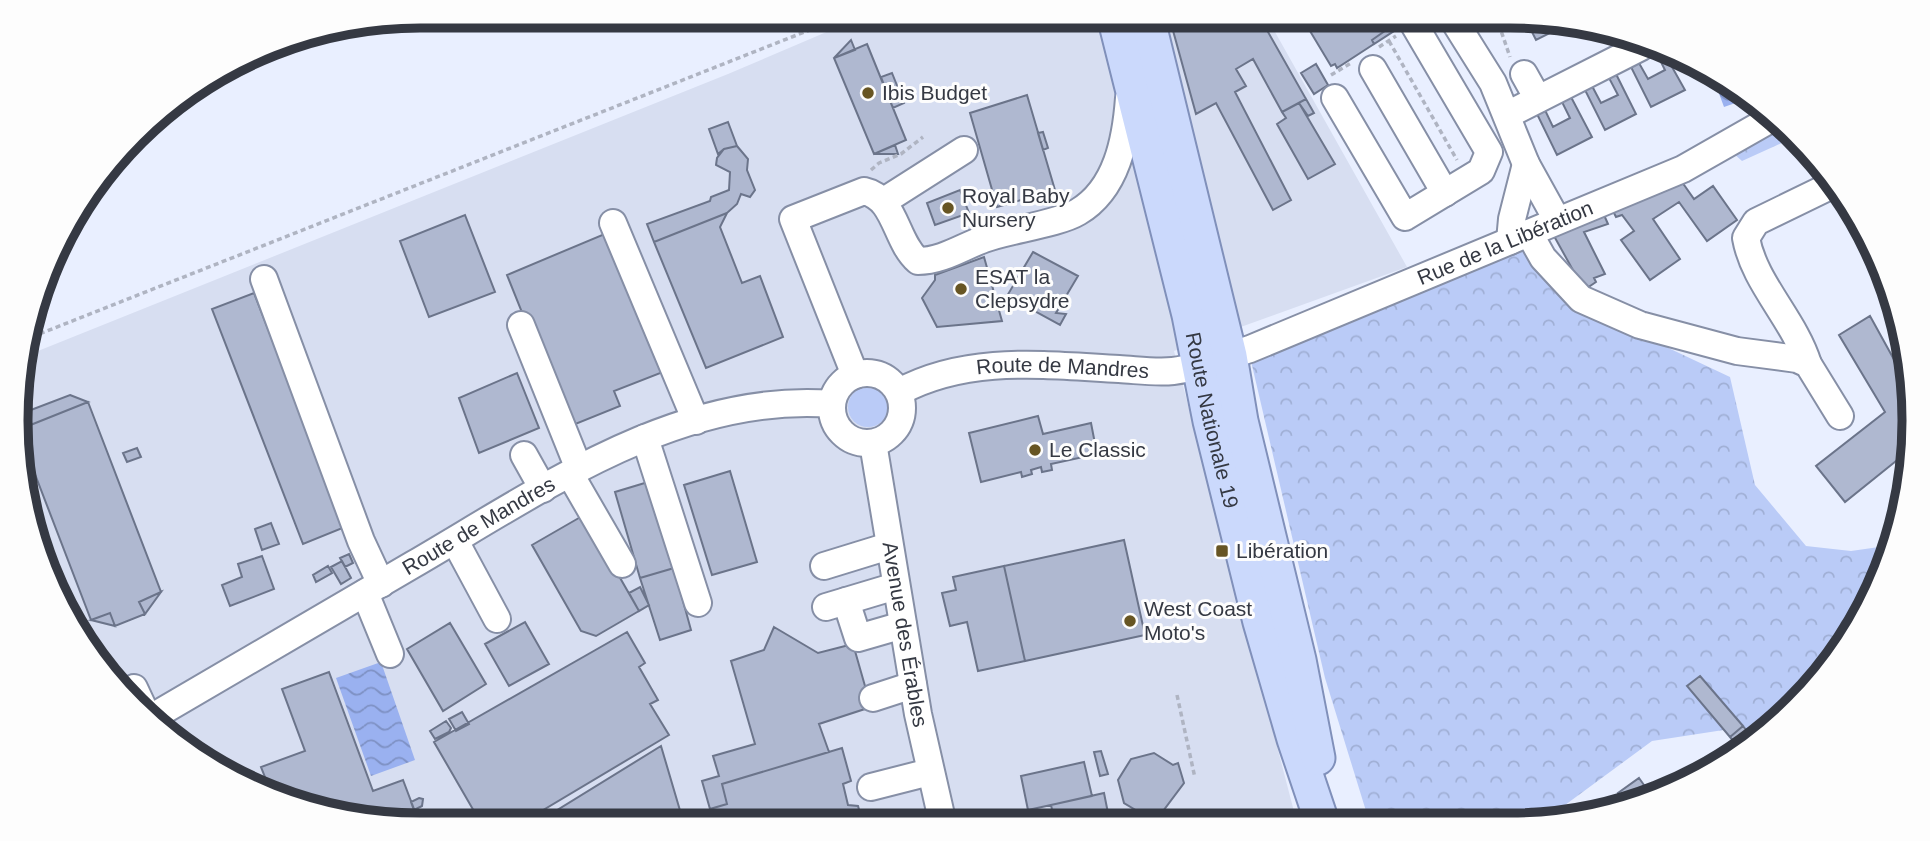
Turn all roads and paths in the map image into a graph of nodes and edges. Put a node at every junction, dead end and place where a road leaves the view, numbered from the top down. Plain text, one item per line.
1 (815, 28) edge
2 (1117, 28) edge
3 (1150, 28) edge
4 (1416, 28) edge
5 (1459, 28) edge
6 (1500, 28) edge
7 (1389, 41) dead end
8 (1632, 48) edge
9 (1373, 69) dead end
10 (1524, 74) joint
11 (1131, 83) junction
12 (1335, 98) dead end
13 (1538, 99) junction
14 (1507, 115) junction
15 (1765, 122) edge
16 (964, 150) dead end
17 (1526, 164) junction
18 (1468, 179) junction
19 (1826, 188) edge
20 (1444, 193) junction
21 (884, 201) junction
22 (1557, 220) junction
23 (613, 223) dead end
24 (1520, 237) junction
25 (264, 279) dead end
26 (521, 325) dead end
27 (38, 335) edge
28 (1230, 356) junction
29 (1808, 364) junction
30 (1199, 366) junction
31 (855, 375) junction
32 (899, 392) junction
33 (832, 404) junction
34 (1840, 416) dead end
35 (696, 421) junction
36 (645, 438) junction
37 (873, 443) junction
38 (524, 456) dead end
39 (574, 471) junction
40 (543, 489) junction
41 (455, 541) junction
42 (889, 546) junction
43 (622, 564) dead end
44 (824, 566) dead end
45 (896, 586) junction
46 (373, 588) junction
47 (698, 603) dead end
48 (497, 619) dead end
49 (903, 625) junction
50 (390, 654) dead end
51 (913, 685) junction
52 (1177, 695) dead end
53 (873, 698) dead end
54 (159, 713) edge
55 (930, 772) junction
56 (1195, 778) dead end
57 (871, 788) dead end
58 (940, 813) edge
59 (1322, 813) edge
60 (1324, 813) edge

1 - 27 path
2 - 11 main road, Route Nationale 19
3 - 28 main road, Route Nationale 19
4 - 18 street
5 - 14 street
6 - 10 path
7 - 18 path
8 - 13 street
9 - 20 street
10 - 13 street
11 - 21 street
11 - 30 main road, Route Nationale 19
12 - 20 street
13 - 14 street
14 - 17 street
15 - 22 street, Rue de la Libération
16 - 21 street
17 - 22 street
17 - 24 street
18 - 20 street
19 - 29 street
21 - 31 street
22 - 24 street, Rue de la Libération
23 - 35 street
24 - 28 street, Rue de la Libération
24 - 29 street
25 - 46 street
26 - 39 street
28 - 30 street, Route de Mandres
28 - 60 main road, Route Nationale 19
29 - 34 street
30 - 32 street, Route de Mandres
30 - 59 main road, Route Nationale 19
31 - 32 street
31 - 33 street
32 - 37 street
33 - 35 street, Route de Mandres
33 - 37 street
35 - 36 street, Route de Mandres
36 - 39 street, Route de Mandres
36 - 47 street
37 - 42 street, Avenue des Érables
38 - 40 street
39 - 40 street, Route de Mandres
39 - 43 street
40 - 41 street, Route de Mandres
41 - 46 street, Route de Mandres
41 - 48 street
42 - 44 street
42 - 45 street, Avenue des Érables
45 - 49 street, Avenue des Érables
45 - 49 street
46 - 50 street
46 - 54 street, Route de Mandres
49 - 51 street, Avenue des Érables
51 - 53 street
51 - 55 street, Avenue des Érables
52 - 56 path
55 - 57 street
55 - 58 street, Avenue des Érables

